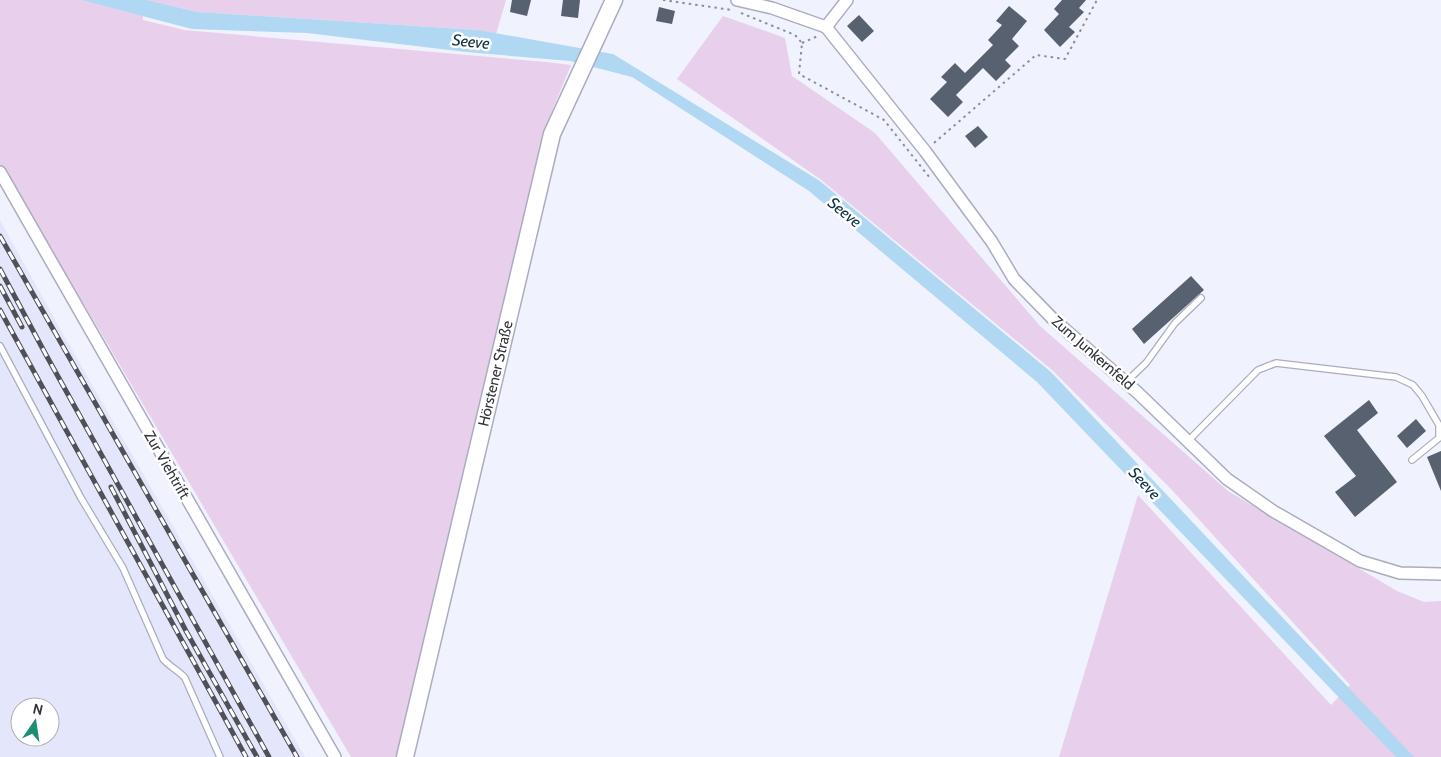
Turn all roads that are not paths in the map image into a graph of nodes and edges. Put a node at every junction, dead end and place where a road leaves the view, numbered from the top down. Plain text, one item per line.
1 (614, 0) edge
2 (737, 0) edge
3 (847, 0) edge
4 (826, 27) junction
5 (0, 172) edge
6 (1201, 298) dead end
7 (0, 346) edge
8 (1126, 382) junction
9 (1188, 441) junction
10 (1412, 460) dead end
11 (1441, 574) edge
12 (220, 757) edge
13 (335, 757) edge
14 (405, 757) edge

1 - 14 street, Hörstener Straße
2 - 4 street
3 - 4 street
4 - 8 street, Zum Junkernfeld
5 - 13 street, Zur Viehtrift
6 - 8 lane
7 - 12 lane
8 - 9 street, Zum Junkernfeld
9 - 10 lane
9 - 11 street, Zum Junkernfeld

